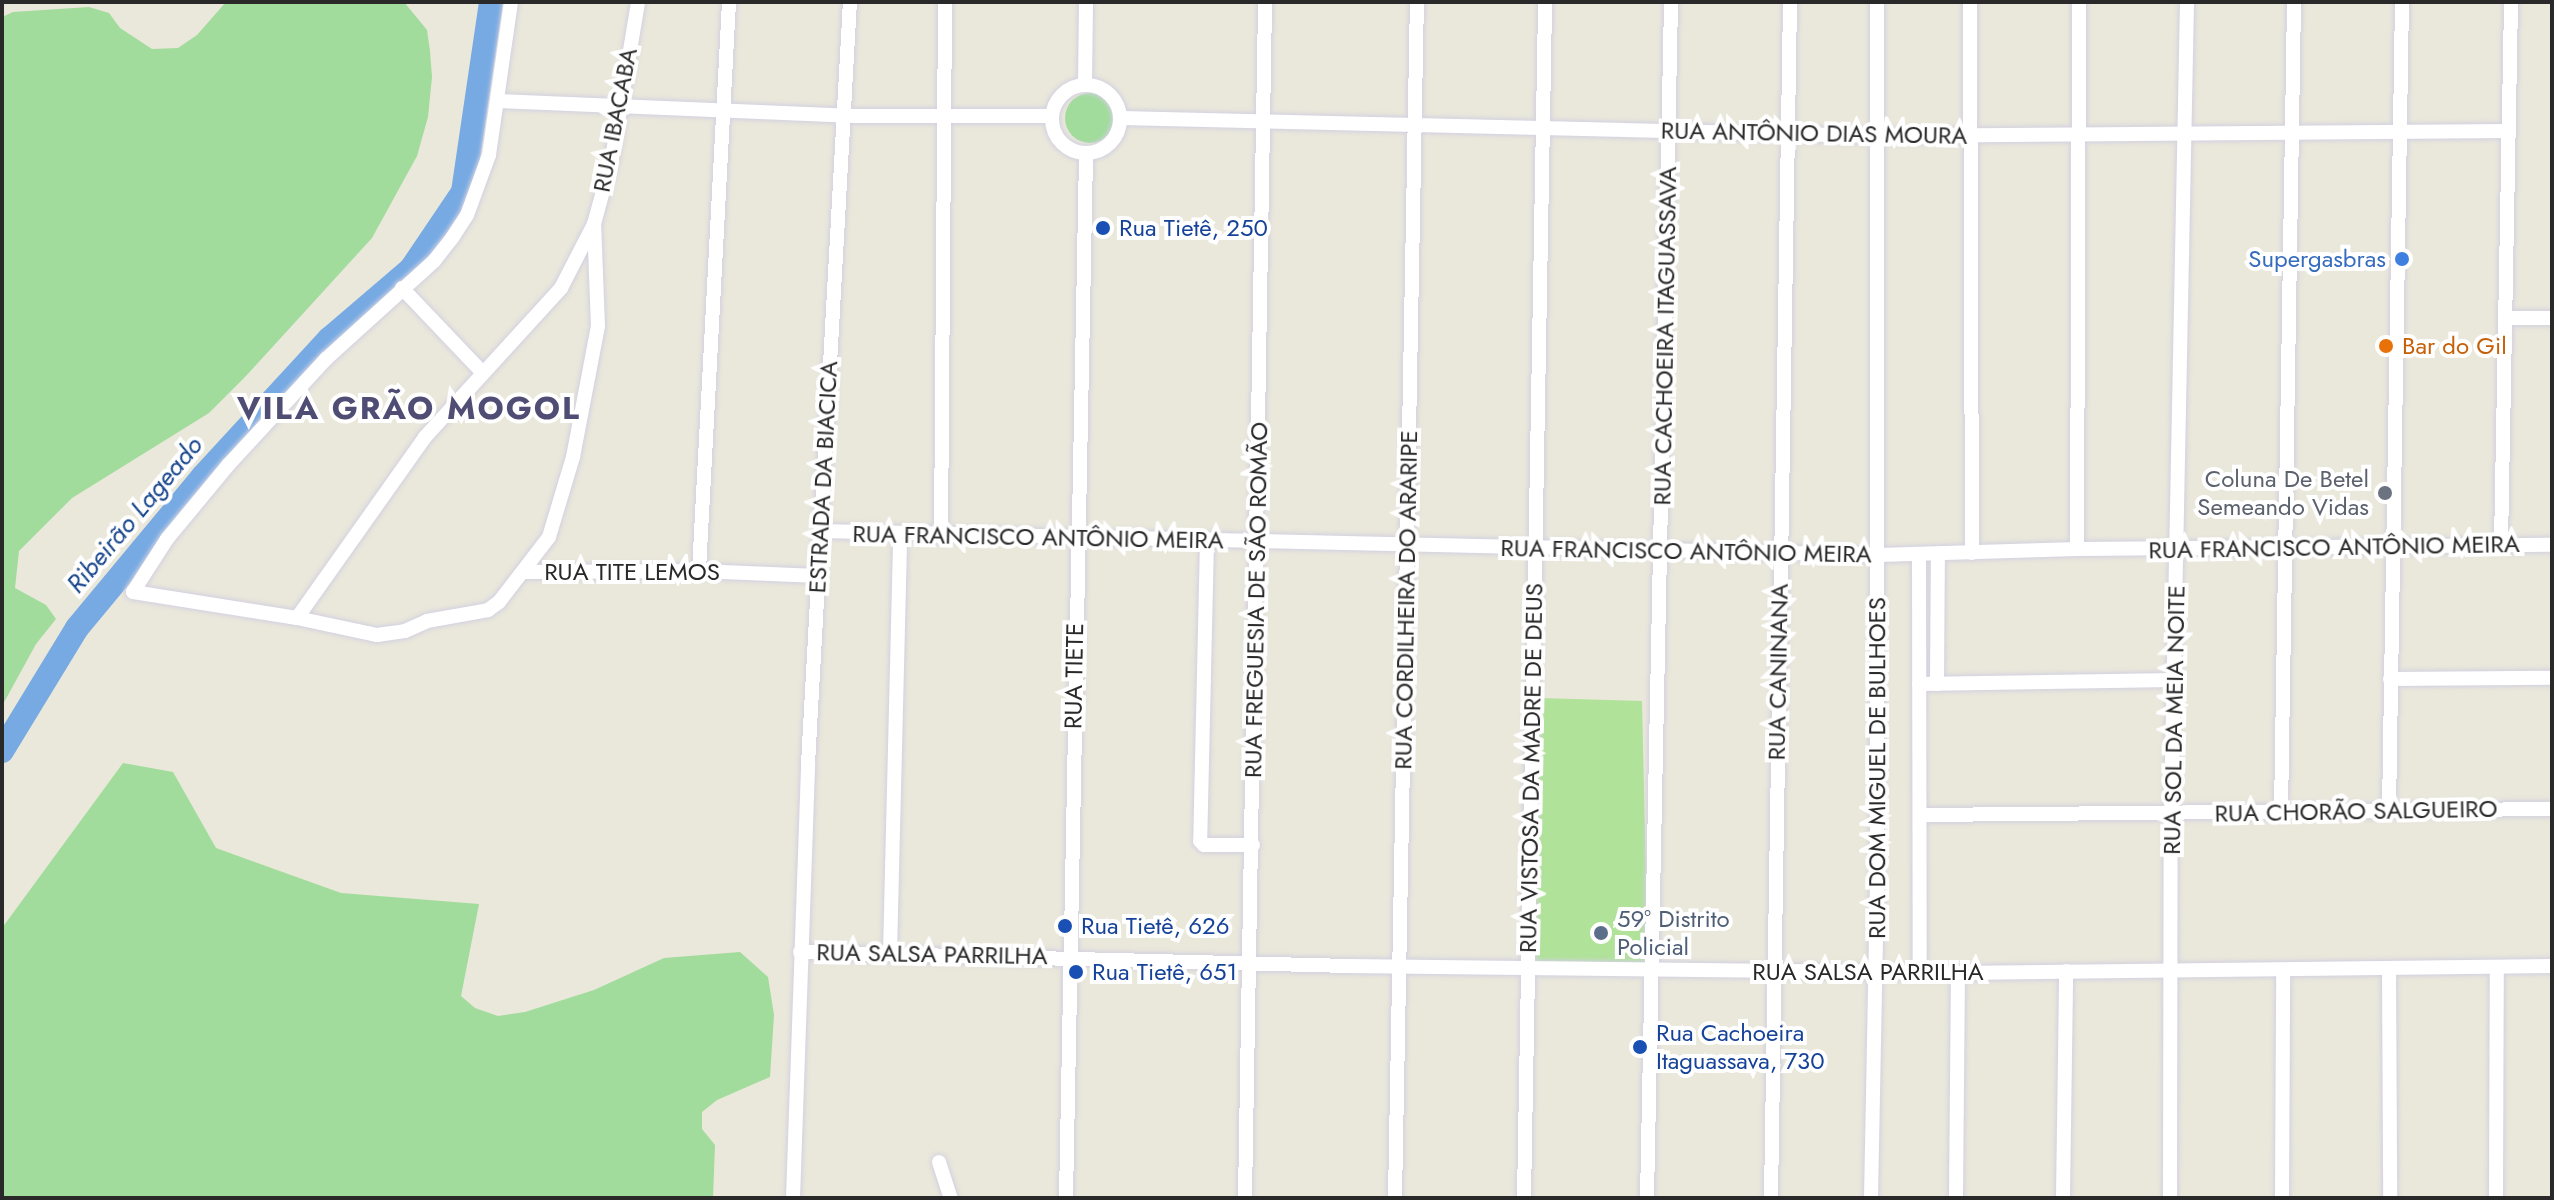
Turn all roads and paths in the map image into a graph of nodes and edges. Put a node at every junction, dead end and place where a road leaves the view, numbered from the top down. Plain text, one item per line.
1 (511, 2) edge
2 (638, 2) edge
3 (729, 2) edge
4 (850, 2) edge
5 (945, 2) edge
6 (1086, 2) edge
7 (1265, 2) edge
8 (1417, 2) edge
9 (1545, 2) edge
10 (1671, 2) edge
11 (1790, 2) edge
12 (1877, 2) edge
13 (1970, 2) edge
14 (2079, 2) edge
15 (2187, 2) edge
16 (2294, 2) edge
17 (2402, 2) edge
18 (2511, 2) edge
19 (1085, 84) junction
20 (498, 101) junction
21 (620, 108) junction
22 (722, 109) junction
23 (943, 115) junction
24 (842, 116) junction
25 (1052, 116) junction
26 (1121, 118) junction
27 (1261, 121) junction
28 (1415, 124) junction
29 (1541, 127) junction
30 (1668, 129) junction
31 (2400, 130) junction
32 (2508, 131) junction
33 (2293, 132) junction
34 (2081, 133) junction
35 (2185, 133) junction
36 (1787, 134) junction
37 (1877, 136) junction
38 (1971, 137) junction
39 (1086, 153) junction
40 (594, 224) junction
41 (574, 262) junction
42 (597, 270) junction
43 (402, 288) junction
44 (2506, 318) junction
45 (2552, 318) edge
46 (482, 372) junction
47 (821, 531) junction
48 (900, 535) junction
49 (941, 537) junction
50 (1076, 539) junction
51 (1207, 541) junction
52 (1258, 541) junction
53 (2501, 544) junction
54 (2392, 545) junction
55 (2552, 545) edge
56 (1407, 546) junction
57 (2286, 547) junction
58 (1534, 548) junction
59 (2177, 548) junction
60 (2077, 549) junction
61 (1661, 550) junction
62 (1780, 552) junction
63 (1972, 553) junction
64 (1938, 554) junction
65 (1878, 555) junction
66 (1919, 555) junction
67 (699, 571) junction
68 (525, 572) junction
69 (818, 576) junction
70 (297, 618) junction
71 (2552, 678) edge
72 (2390, 679) junction
73 (2174, 680) junction
74 (1919, 684) junction
75 (1937, 684) junction
76 (2552, 809) edge
77 (2389, 811) junction
78 (2281, 812) junction
79 (2171, 813) junction
80 (1920, 815) junction
81 (1253, 845) junction
82 (800, 952) junction
83 (890, 953) junction
84 (1071, 957) junction
85 (1249, 962) junction
86 (2552, 966) edge
87 (1398, 967) junction
88 (2497, 967) junction
89 (1528, 968) junction
90 (2389, 969) junction
91 (1652, 970) junction
92 (2283, 970) junction
93 (1773, 971) junction
94 (2066, 971) junction
95 (2170, 971) junction
96 (1876, 973) junction
97 (1920, 973) junction
98 (1958, 973) junction
99 (939, 1162) dead end
100 (793, 1198) edge
101 (951, 1198) edge
102 (1066, 1198) edge
103 (1245, 1198) edge
104 (1395, 1198) edge
105 (1524, 1198) edge
106 (1647, 1198) edge
107 (1771, 1198) edge
108 (1871, 1198) edge
109 (1956, 1198) edge
110 (2063, 1198) edge
111 (2170, 1198) edge
112 (2282, 1198) edge
113 (2390, 1198) edge
114 (2496, 1198) edge

1 - 20 street
2 - 21 street, RUA IBACABA
3 - 22 street
4 - 24 street, ESTRADA DA BIACICA
5 - 23 street
6 - 19 street
7 - 27 street, RUA FREGUESIA DE SÃO ROMÃO
8 - 28 street, RUA CORDILHEIRA DO ARARIPE
9 - 29 street, RUA VISTOSA DA MADRE DE DEUS
10 - 30 street, RUA CACHOEIRA ITAGUASSAVA
11 - 36 street, RUA CANINANA
12 - 37 street, RUA DOM MIGUEL DE BULHOES
13 - 38 street
14 - 34 street
15 - 35 street, RUA SOL DA MEIA NOITE
16 - 33 street
17 - 31 street
18 - 32 street
19 - 25 street
19 - 26 street
20 - 21 street
20 - 43 street
21 - 22 street
21 - 40 street, RUA IBACABA
22 - 24 street
22 - 67 street
23 - 24 street
23 - 25 street
23 - 49 street
24 - 47 street, ESTRADA DA BIACICA
25 - 39 street
26 - 27 street, RUA ANTÔNIO DIAS MOURA
26 - 39 street
27 - 28 street, RUA ANTÔNIO DIAS MOURA
27 - 52 street, RUA FREGUESIA DE SÃO ROMÃO
28 - 29 street, RUA ANTÔNIO DIAS MOURA
28 - 56 street, RUA CORDILHEIRA DO ARARIPE
29 - 30 street, RUA ANTÔNIO DIAS MOURA
29 - 58 street, RUA VISTOSA DA MADRE DE DEUS
30 - 36 street, RUA ANTÔNIO DIAS MOURA
30 - 61 street, RUA CACHOEIRA ITAGUASSAVA
31 - 32 street, RUA ANTÔNIO DIAS MOURA
31 - 33 street, RUA ANTÔNIO DIAS MOURA
31 - 54 street
32 - 44 street
33 - 35 street, RUA ANTÔNIO DIAS MOURA
33 - 57 street
34 - 35 street, RUA ANTÔNIO DIAS MOURA
34 - 38 street, RUA ANTÔNIO DIAS MOURA
34 - 60 street
35 - 59 street, RUA SOL DA MEIA NOITE
36 - 37 street, RUA ANTÔNIO DIAS MOURA
36 - 62 street, RUA CANINANA
37 - 38 street, RUA ANTÔNIO DIAS MOURA
37 - 65 street, RUA DOM MIGUEL DE BULHOES
38 - 63 street
39 - 50 street, RUA TIETE
40 - 41 street, RUA IBACABA
40 - 42 street
41 - 42 street
41 - 46 street, RUA IBACABA
42 - 68 street
43 - 46 street
43 - 70 street, RUA TITE LEMOS
44 - 45 street
44 - 53 street
46 - 70 street, RUA IBACABA
47 - 48 street, RUA FRANCISCO ANTÔNIO MEIRA
47 - 69 street, ESTRADA DA BIACICA
48 - 49 street, RUA FRANCISCO ANTÔNIO MEIRA
48 - 83 street
49 - 50 street, RUA FRANCISCO ANTÔNIO MEIRA
50 - 51 street, RUA FRANCISCO ANTÔNIO MEIRA
50 - 84 street, RUA TIETE
51 - 52 street, RUA FRANCISCO ANTÔNIO MEIRA
51 - 81 street
52 - 56 street, RUA FRANCISCO ANTÔNIO MEIRA
52 - 81 street, RUA FREGUESIA DE SÃO ROMÃO
53 - 54 street, RUA FRANCISCO ANTÔNIO MEIRA
53 - 55 street, RUA FRANCISCO ANTÔNIO MEIRA
54 - 57 street, RUA FRANCISCO ANTÔNIO MEIRA
54 - 72 street
56 - 58 street, RUA FRANCISCO ANTÔNIO MEIRA
56 - 87 street, RUA CORDILHEIRA DO ARARIPE
57 - 59 street, RUA FRANCISCO ANTÔNIO MEIRA
57 - 78 street
58 - 61 street, RUA FRANCISCO ANTÔNIO MEIRA
58 - 89 street, RUA VISTOSA DA MADRE DE DEUS
59 - 60 street, RUA FRANCISCO ANTÔNIO MEIRA
59 - 73 street, RUA SOL DA MEIA NOITE
60 - 63 street, RUA FRANCISCO ANTÔNIO MEIRA
61 - 62 street, RUA FRANCISCO ANTÔNIO MEIRA
61 - 91 street, RUA CACHOEIRA ITAGUASSAVA
62 - 65 street, RUA FRANCISCO ANTÔNIO MEIRA
62 - 93 street, RUA CANINANA
63 - 64 street, RUA FRANCISCO ANTÔNIO MEIRA
64 - 66 street, RUA FRANCISCO ANTÔNIO MEIRA
64 - 75 street
65 - 66 street, RUA FRANCISCO ANTÔNIO MEIRA
65 - 96 street, RUA DOM MIGUEL DE BULHOES
66 - 74 street
67 - 68 street, RUA TITE LEMOS
67 - 69 street, RUA TITE LEMOS
68 - 70 street, RUA TITE LEMOS
69 - 82 street, ESTRADA DA BIACICA
71 - 72 street
72 - 77 street
73 - 75 street
73 - 79 street, RUA SOL DA MEIA NOITE
74 - 75 street
74 - 80 street
76 - 77 street, RUA CHORÃO SALGUEIRO
77 - 78 street, RUA CHORÃO SALGUEIRO
78 - 79 street, RUA CHORÃO SALGUEIRO
79 - 80 street, RUA CHORÃO SALGUEIRO
79 - 95 street, RUA SOL DA MEIA NOITE
80 - 97 street
81 - 85 street, RUA FREGUESIA DE SÃO ROMÃO
82 - 83 street, RUA SALSA PARRILHA
82 - 100 street, ESTRADA DA BIACICA
83 - 84 street, RUA SALSA PARRILHA
84 - 85 street, RUA SALSA PARRILHA
84 - 102 street, RUA TIETE
85 - 87 street, RUA SALSA PARRILHA
85 - 103 street, RUA FREGUESIA DE SÃO ROMÃO
86 - 88 street, RUA SALSA PARRILHA
87 - 89 street, RUA SALSA PARRILHA
87 - 104 street, RUA CORDILHEIRA DO ARARIPE
88 - 90 street, RUA SALSA PARRILHA
88 - 114 street
89 - 91 street, RUA SALSA PARRILHA
89 - 105 street, RUA VISTOSA DA MADRE DE DEUS
90 - 92 street, RUA SALSA PARRILHA
90 - 113 street
91 - 93 street, RUA SALSA PARRILHA
91 - 106 street, RUA CACHOEIRA ITAGUASSAVA
92 - 95 street, RUA SALSA PARRILHA
92 - 112 street
93 - 96 street, RUA SALSA PARRILHA
93 - 107 street, RUA CANINANA
94 - 95 street, RUA SALSA PARRILHA
94 - 98 street, RUA SALSA PARRILHA
94 - 110 street
95 - 111 street, RUA SOL DA MEIA NOITE
96 - 97 street, RUA SALSA PARRILHA
96 - 108 street, RUA DOM MIGUEL DE BULHOES
97 - 98 street, RUA SALSA PARRILHA
98 - 109 street
99 - 101 street

